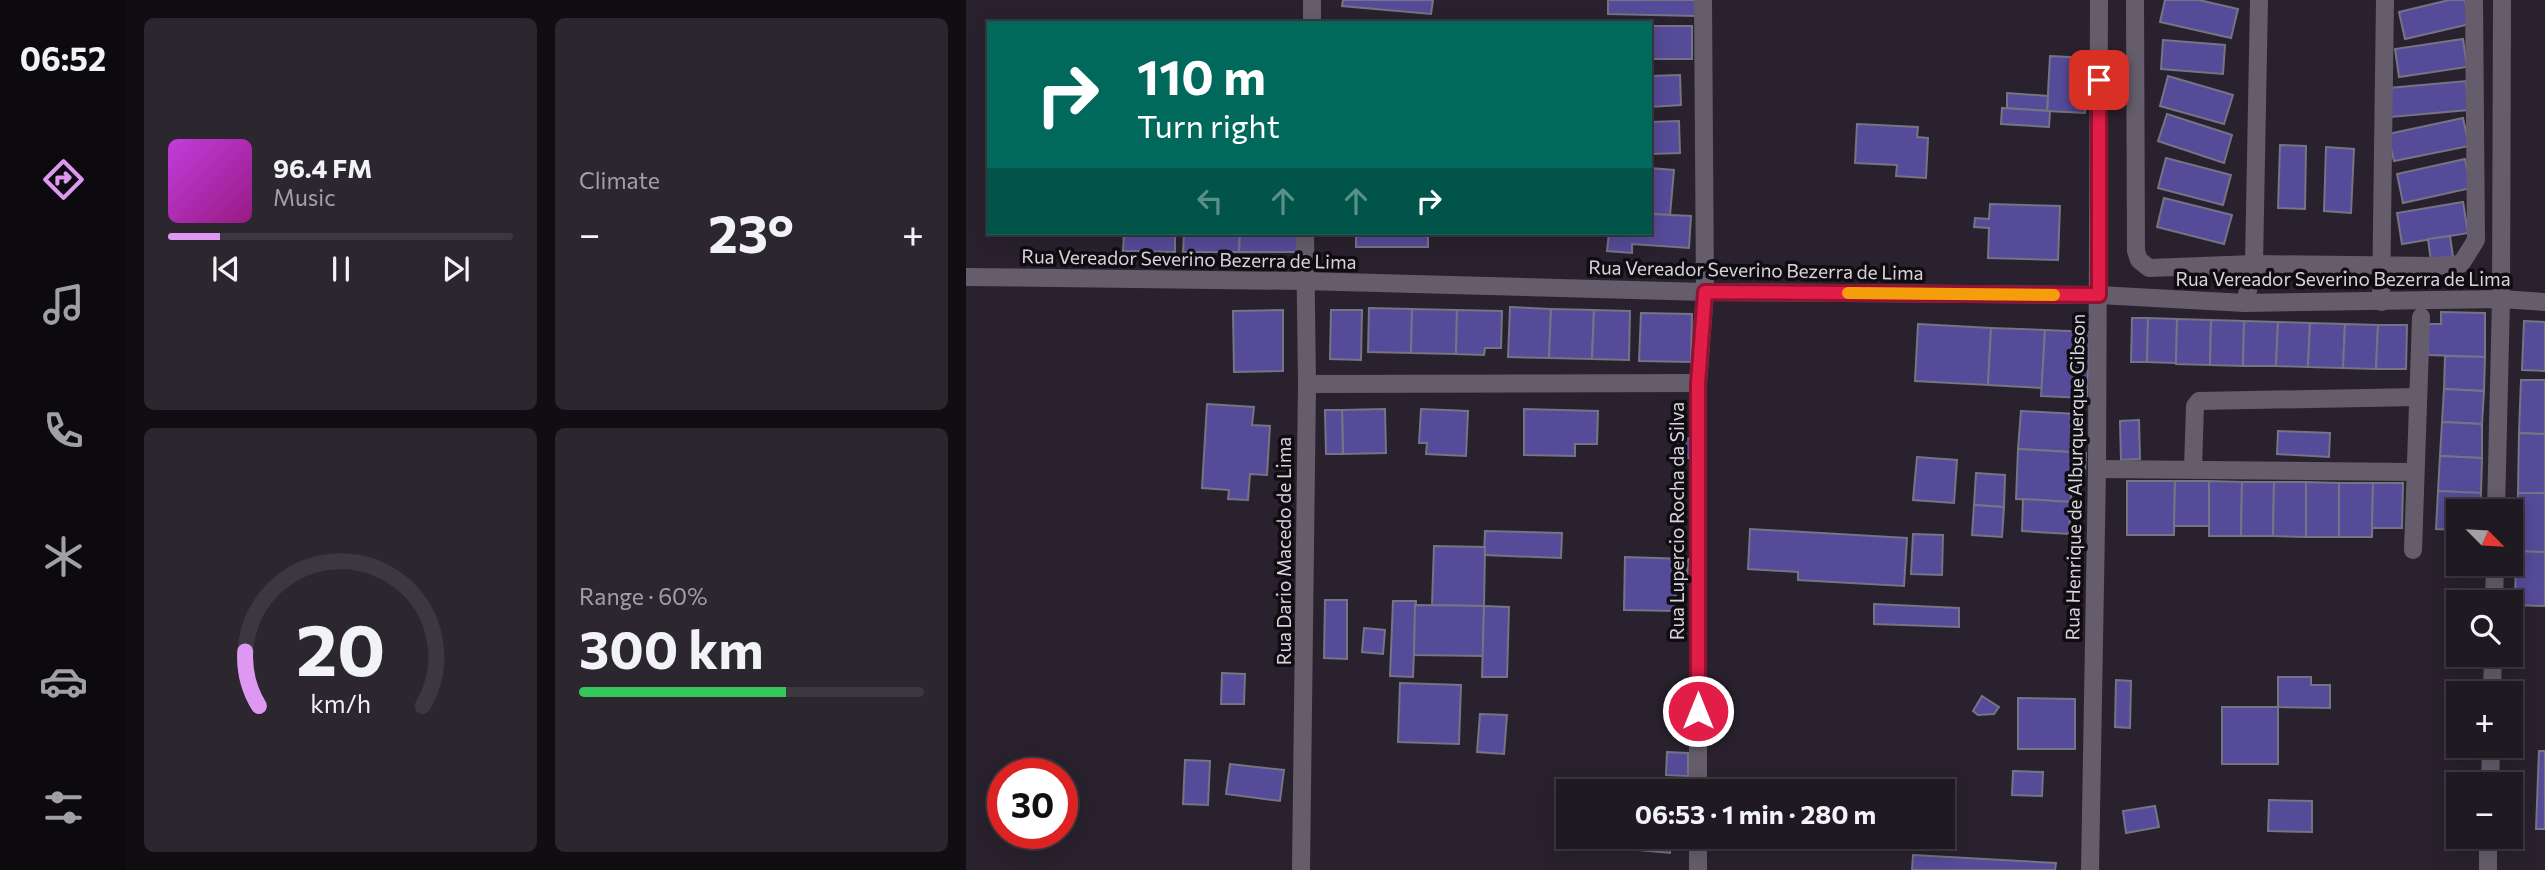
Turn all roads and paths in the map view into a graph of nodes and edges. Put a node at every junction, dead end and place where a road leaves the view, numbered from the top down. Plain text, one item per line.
1 (1312, 0) edge
2 (1703, 0) edge
3 (2099, 0) edge
4 (2135, 0) edge
5 (2259, 0) edge
6 (2385, 0) edge
7 (2474, 0) edge
8 (2502, 0) edge
9 (1312, 21) edge
10 (1305, 235) edge
11 (2253, 264) junction
12 (2381, 266) junction
13 (966, 277) edge
14 (1303, 281) junction
15 (1705, 292) junction
16 (2099, 295) junction
17 (2501, 299) junction
18 (2381, 302) junction
19 (2545, 302) edge
20 (2245, 303) junction
21 (2421, 317) dead end
22 (1698, 383) junction
23 (1307, 384) junction
24 (2417, 397) junction
25 (2193, 468) junction
26 (2097, 469) junction
27 (2414, 472) junction
28 (2496, 499) edge
29 (2413, 550) dead end
30 (1698, 779) edge
31 (1698, 849) edge
32 (2488, 849) edge
33 (1301, 870) edge
34 (1698, 870) edge
35 (2090, 870) edge
36 (2487, 870) edge

1 - 9 street
2 - 15 street, Rua Lupercio Rocha da Silva
3 - 16 street, Rua Henrique de Alburquerque Gibson
4 - 11 street
5 - 11 street
6 - 12 street
7 - 12 street
8 - 17 street
10 - 14 street, Rua Dario Macedo de Lima
11 - 12 street
11 - 20 street
12 - 18 street
13 - 14 street, Rua Vereador Severino Bezerra de Lima
14 - 15 street, Rua Vereador Severino Bezerra de Lima
14 - 23 street, Rua Dario Macedo de Lima
15 - 16 street, Rua Vereador Severino Bezerra de Lima
15 - 22 street, Rua Lupercio Rocha da Silva
16 - 20 street, Rua Vereador Severino Bezerra de Lima
16 - 26 street, Rua Henrique de Alburquerque Gibson
17 - 18 street, Rua Vereador Severino Bezerra de Lima
17 - 19 street, Rua Vereador Severino Bezerra de Lima
17 - 28 street
18 - 20 street, Rua Vereador Severino Bezerra de Lima
21 - 24 street
22 - 23 street
22 - 30 street, Rua Lupercio Rocha da Silva
23 - 33 street, Rua Dario Macedo de Lima
24 - 25 street
24 - 27 street
25 - 26 street
25 - 27 street
26 - 35 street, Rua Henrique de Alburquerque Gibson
27 - 29 street
31 - 34 street
32 - 36 street

